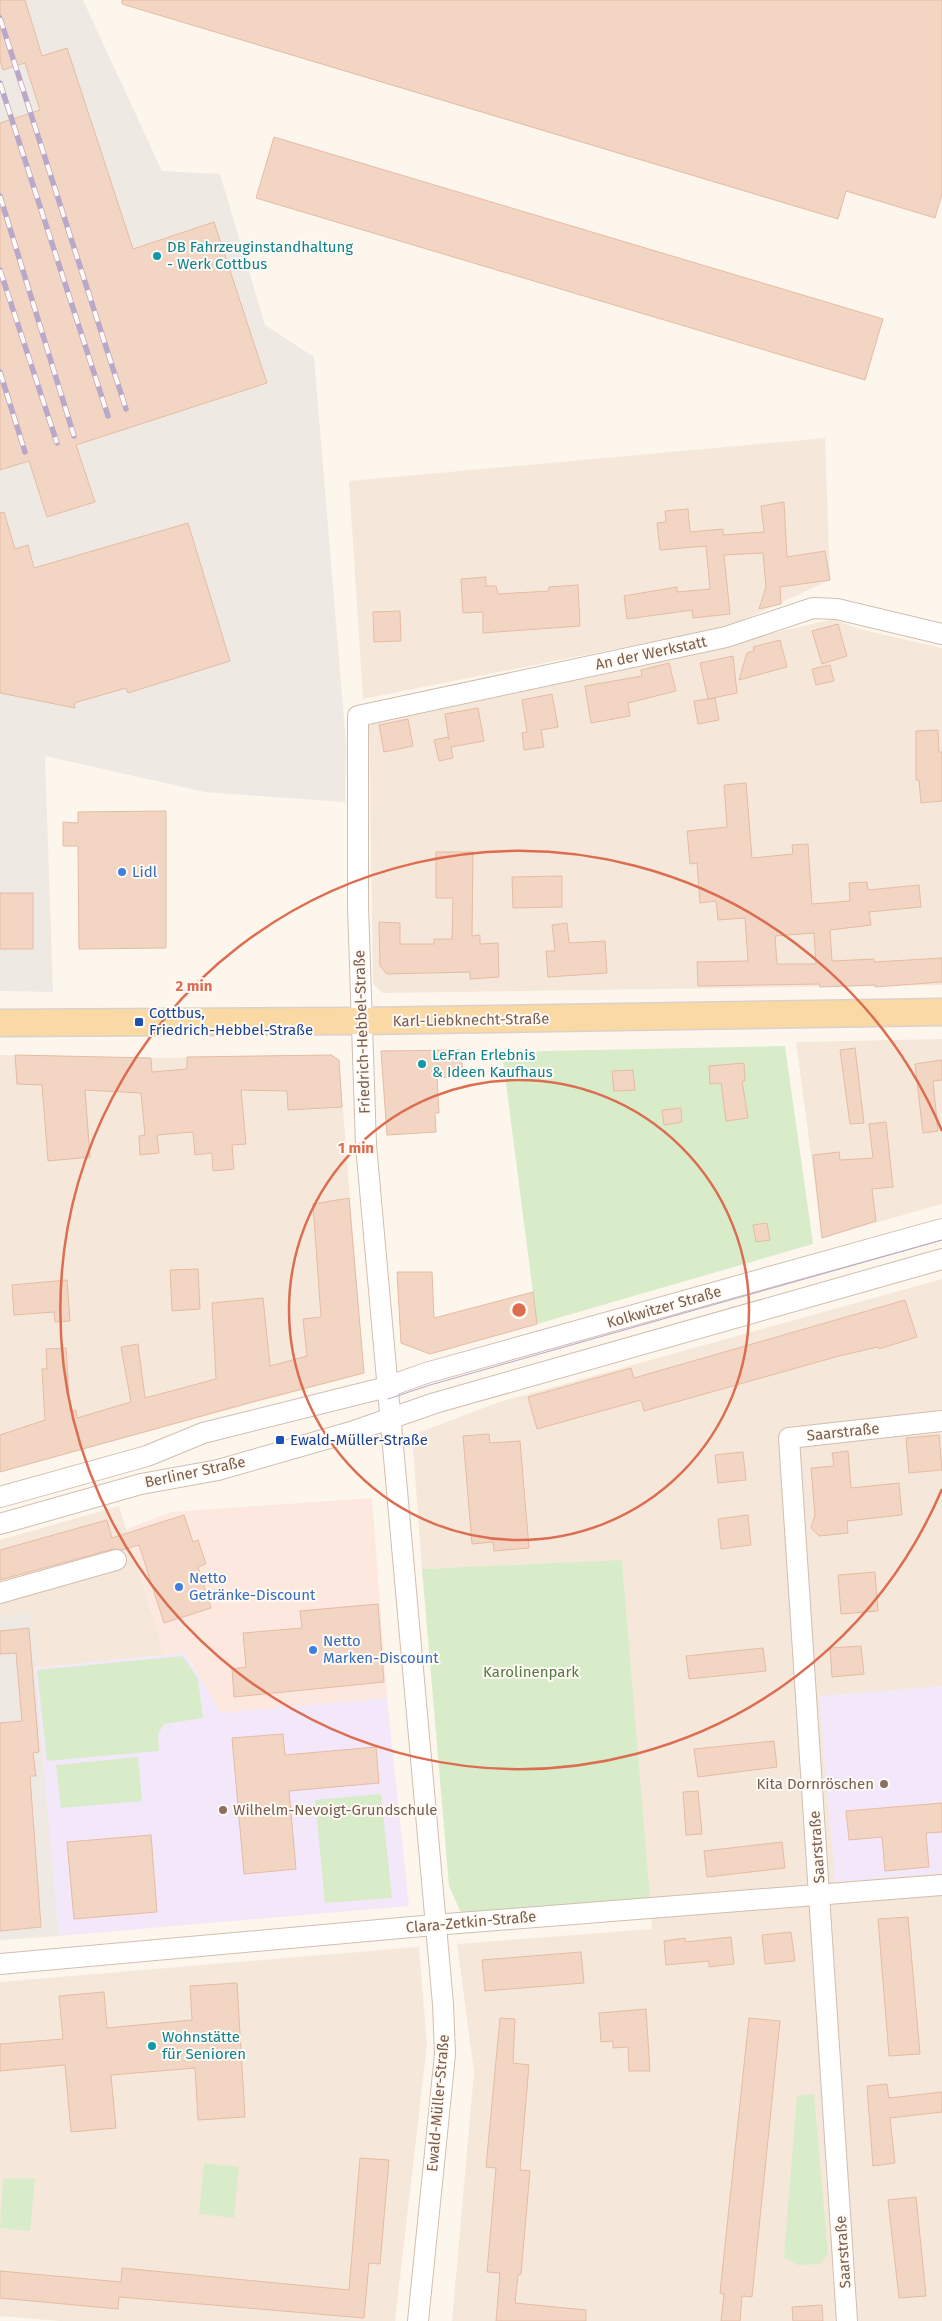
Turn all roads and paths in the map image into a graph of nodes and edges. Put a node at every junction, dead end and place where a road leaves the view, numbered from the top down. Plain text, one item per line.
1 (942, 634) edge
2 (358, 716) joint
3 (942, 1012) edge
4 (362, 1021) junction
5 (0, 1023) edge
6 (942, 1229) edge
7 (942, 1259) edge
8 (387, 1387) junction
9 (390, 1414) junction
10 (942, 1421) edge
11 (0, 1497) edge
12 (0, 1524) edge
13 (116, 1560) dead end
14 (0, 1593) edge
15 (942, 1885) edge
16 (820, 1894) junction
17 (434, 1925) junction
18 (0, 1964) edge
19 (418, 2321) edge
20 (847, 2321) edge

1 - 2 street, An der Werkstatt
2 - 4 street, Friedrich-Hebbel-Straße
3 - 4 main road, Karl-Liebknecht-Straße
4 - 5 main road, Karl-Liebknecht-Straße
4 - 8 street, Friedrich-Hebbel-Straße
6 - 8 street, Kolkwitzer Straße
7 - 9 street, Kolkwitzer Straße
8 - 9 street, Friedrich-Hebbel-Straße
8 - 11 street, Berliner Straße
9 - 12 street, Berliner Straße
9 - 17 street, Ewald-Müller-Straße
10 - 16 street, Saarstraße
13 - 14 street
15 - 16 street, Clara-Zetkin-Straße
16 - 17 street, Clara-Zetkin-Straße
16 - 20 street, Saarstraße
17 - 18 street, Clara-Zetkin-Straße
17 - 19 street, Ewald-Müller-Straße

